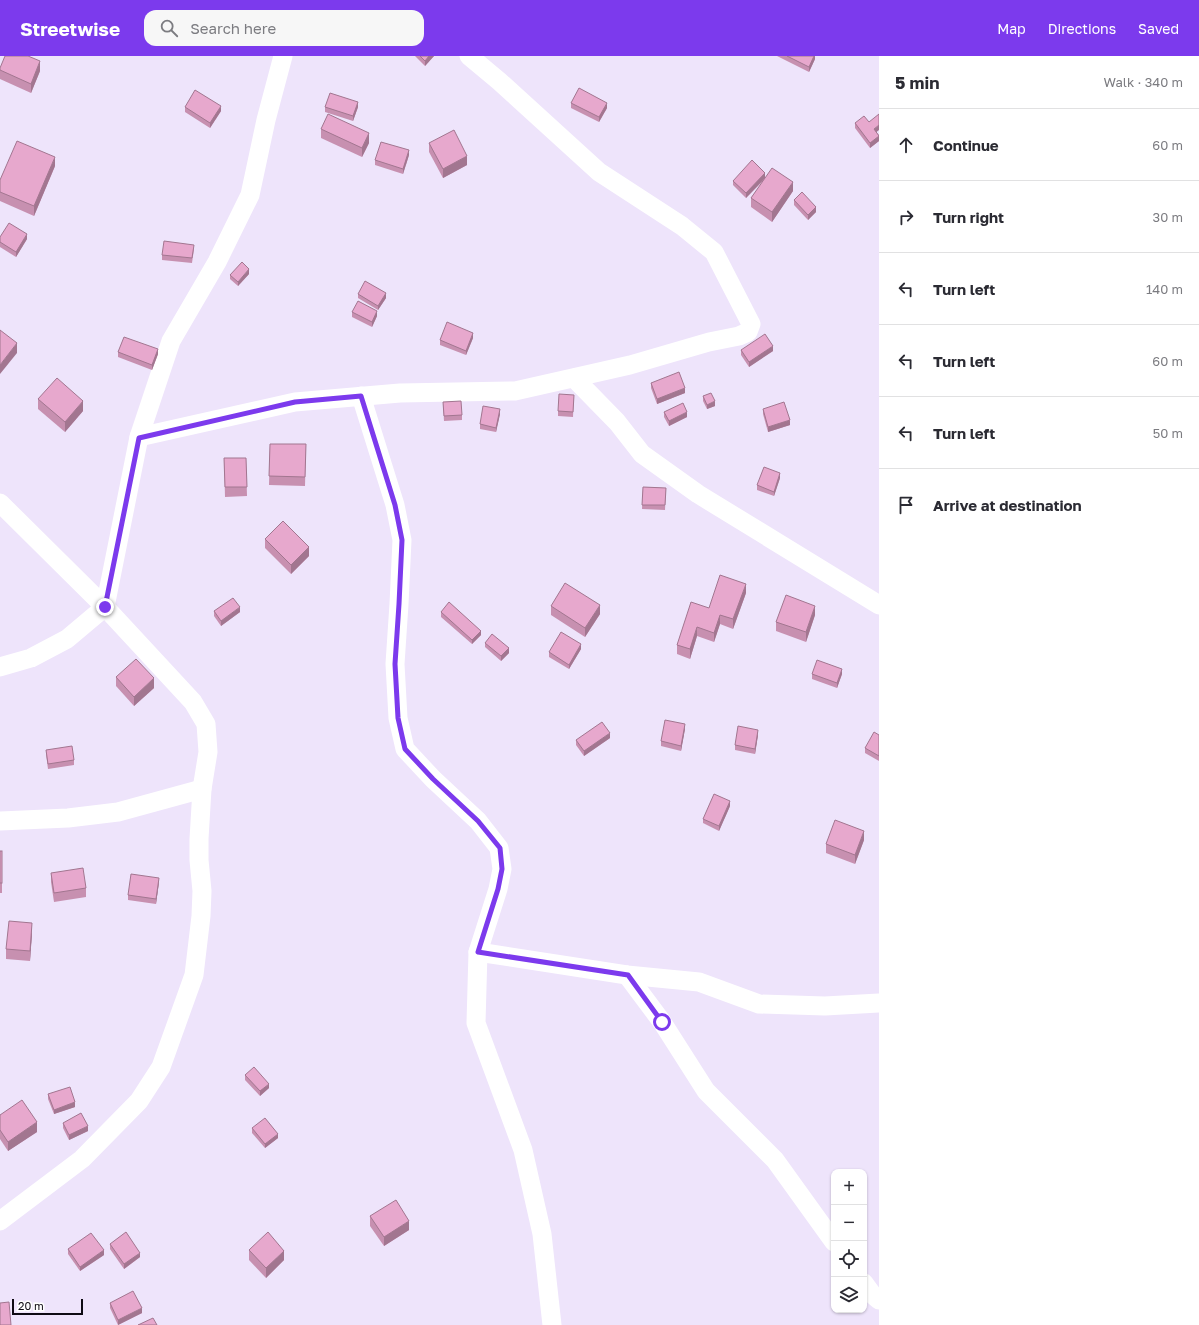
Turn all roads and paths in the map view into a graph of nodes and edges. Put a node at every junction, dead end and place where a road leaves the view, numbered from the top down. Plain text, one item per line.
1 (284, 56) edge
2 (469, 56) edge
3 (574, 378) junction
4 (361, 396) junction
5 (139, 438) junction
6 (0, 503) edge
7 (879, 605) edge
8 (105, 607) junction
9 (0, 667) edge
10 (202, 789) junction
11 (0, 821) edge
12 (478, 952) junction
13 (628, 975) junction
14 (879, 1003) edge
15 (0, 1221) edge
16 (833, 1241) edge
17 (867, 1287) edge
18 (879, 1300) edge
19 (552, 1325) edge

1 - 5 street
2 - 3 street
3 - 4 street
3 - 7 street
4 - 5 street
4 - 12 street
5 - 8 street
6 - 8 street
8 - 9 street
8 - 10 street
10 - 11 street
10 - 15 street
12 - 13 street
12 - 19 street
13 - 14 street
13 - 16 street
17 - 18 street

